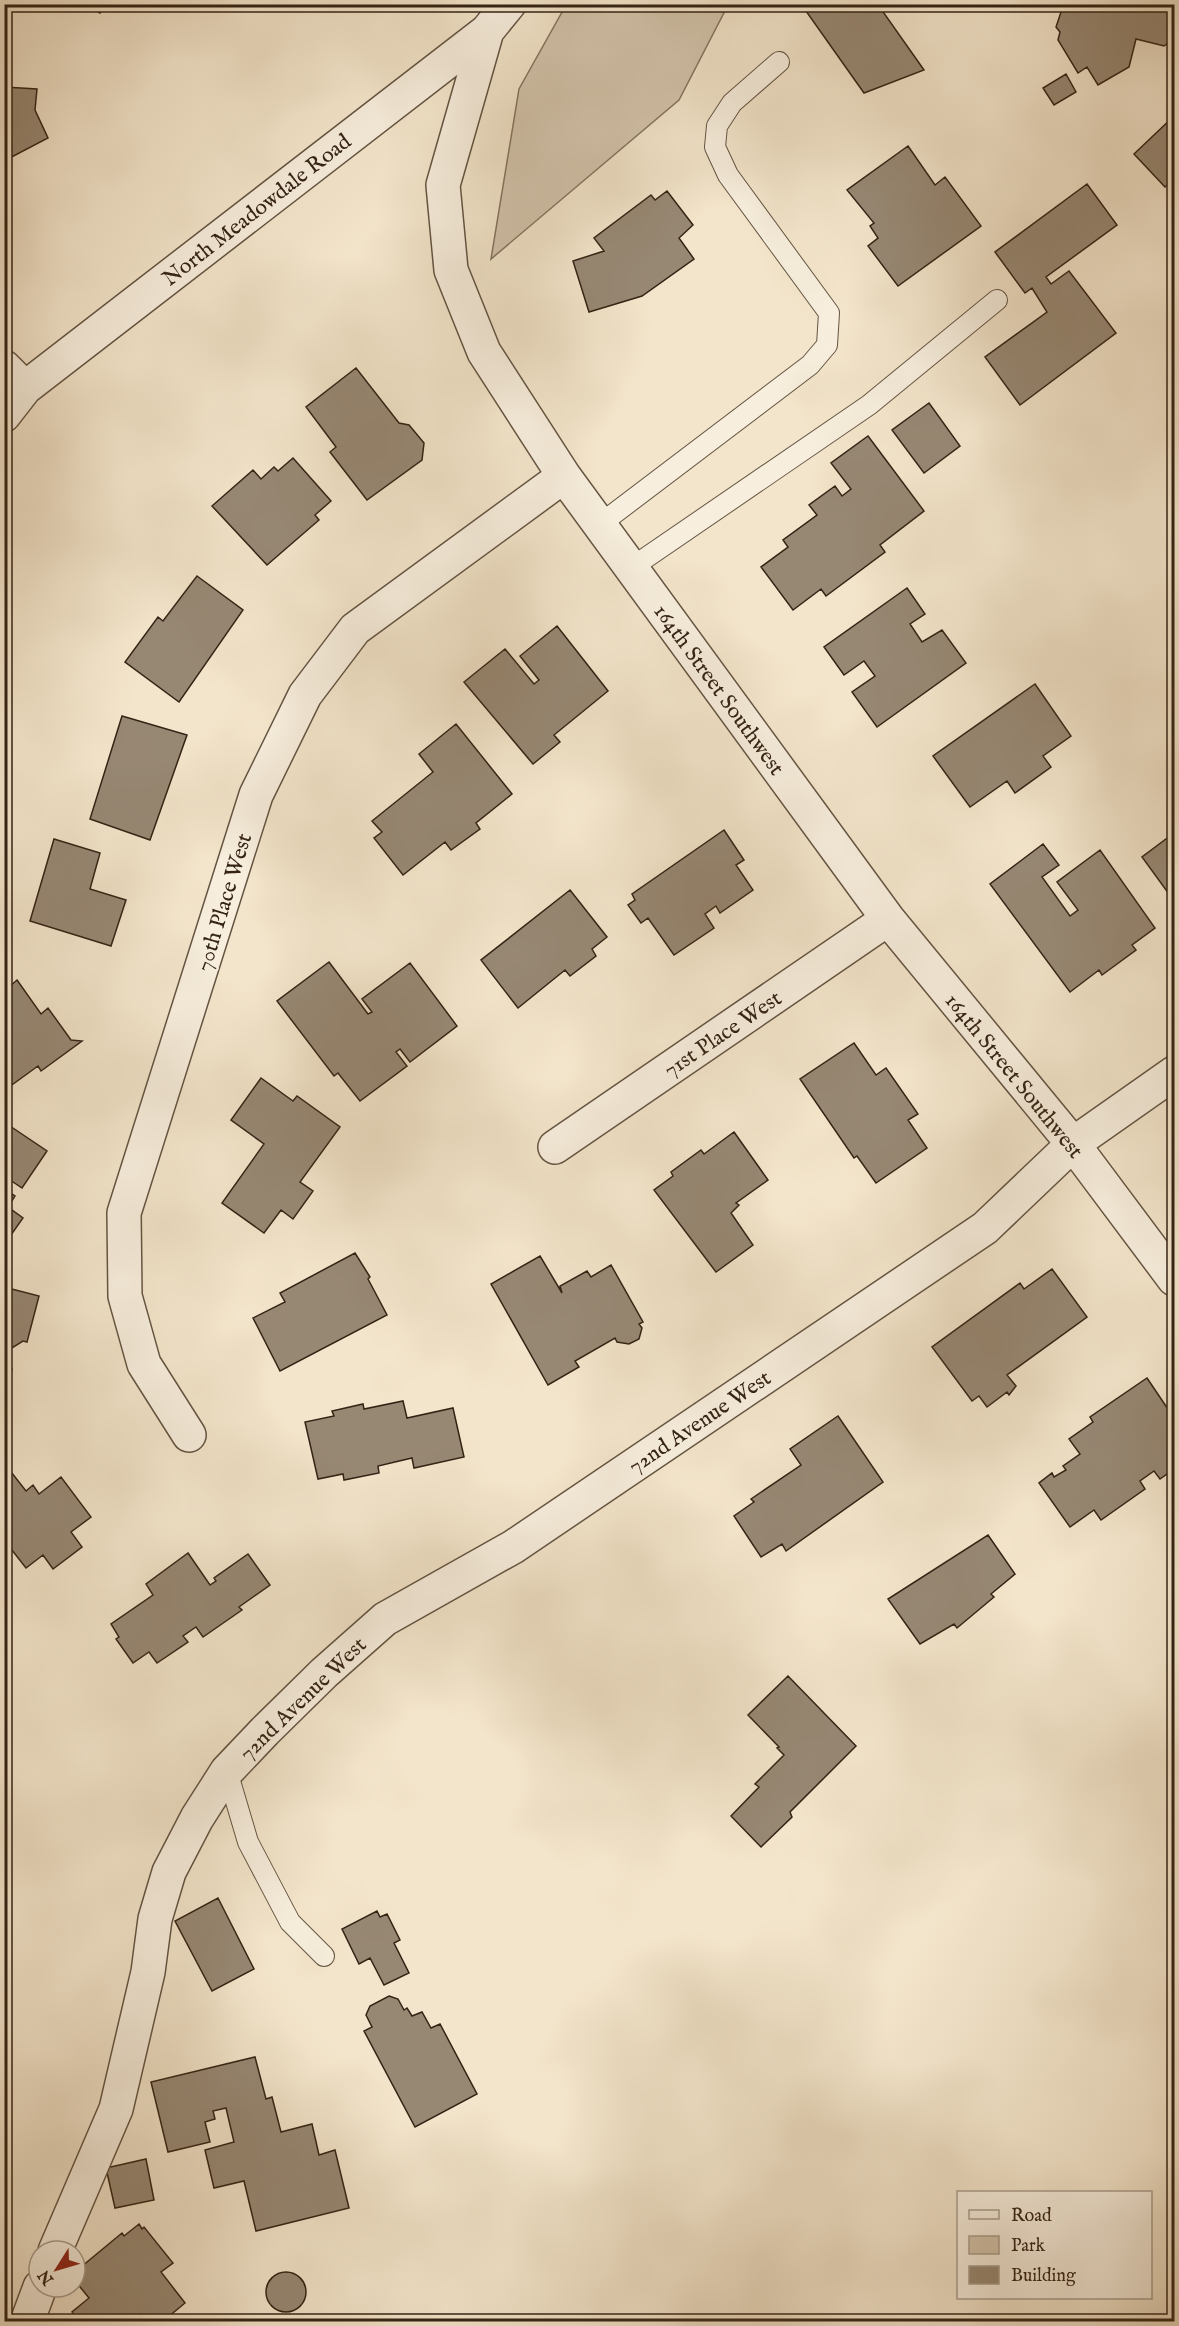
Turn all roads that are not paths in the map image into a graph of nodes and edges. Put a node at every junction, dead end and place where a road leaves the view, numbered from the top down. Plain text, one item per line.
1 (509, 4) edge
2 (487, 31) junction
3 (778, 62) dead end
4 (997, 300) dead end
5 (15, 377) edge
6 (4, 415) edge
7 (564, 476) junction
8 (599, 525) junction
9 (631, 568) junction
10 (888, 919) junction
11 (1174, 1073) edge
12 (1073, 1144) junction
13 (555, 1148) dead end
14 (1174, 1279) edge
15 (189, 1435) dead end
16 (227, 1772) junction
17 (324, 1956) dead end
18 (60, 2239) edge
19 (36, 2299) edge
20 (27, 2322) edge

1 - 2 street, North Meadowdale Road
2 - 5 street, North Meadowdale Road
2 - 7 street, 164th Street Southwest
3 - 8 lane
4 - 9 lane
5 - 6 street, North Meadowdale Road
7 - 8 street, 164th Street Southwest
7 - 15 street, 70th Place West
8 - 9 street, 164th Street Southwest
9 - 10 street, 164th Street Southwest
10 - 12 street, 164th Street Southwest
10 - 13 street, 71st Place West
11 - 12 street, 72nd Avenue West
12 - 14 street, 164th Street Southwest
12 - 16 street, 72nd Avenue West
16 - 17 lane, 72nd Avenue West
16 - 18 street, 72nd Avenue West
19 - 20 street

